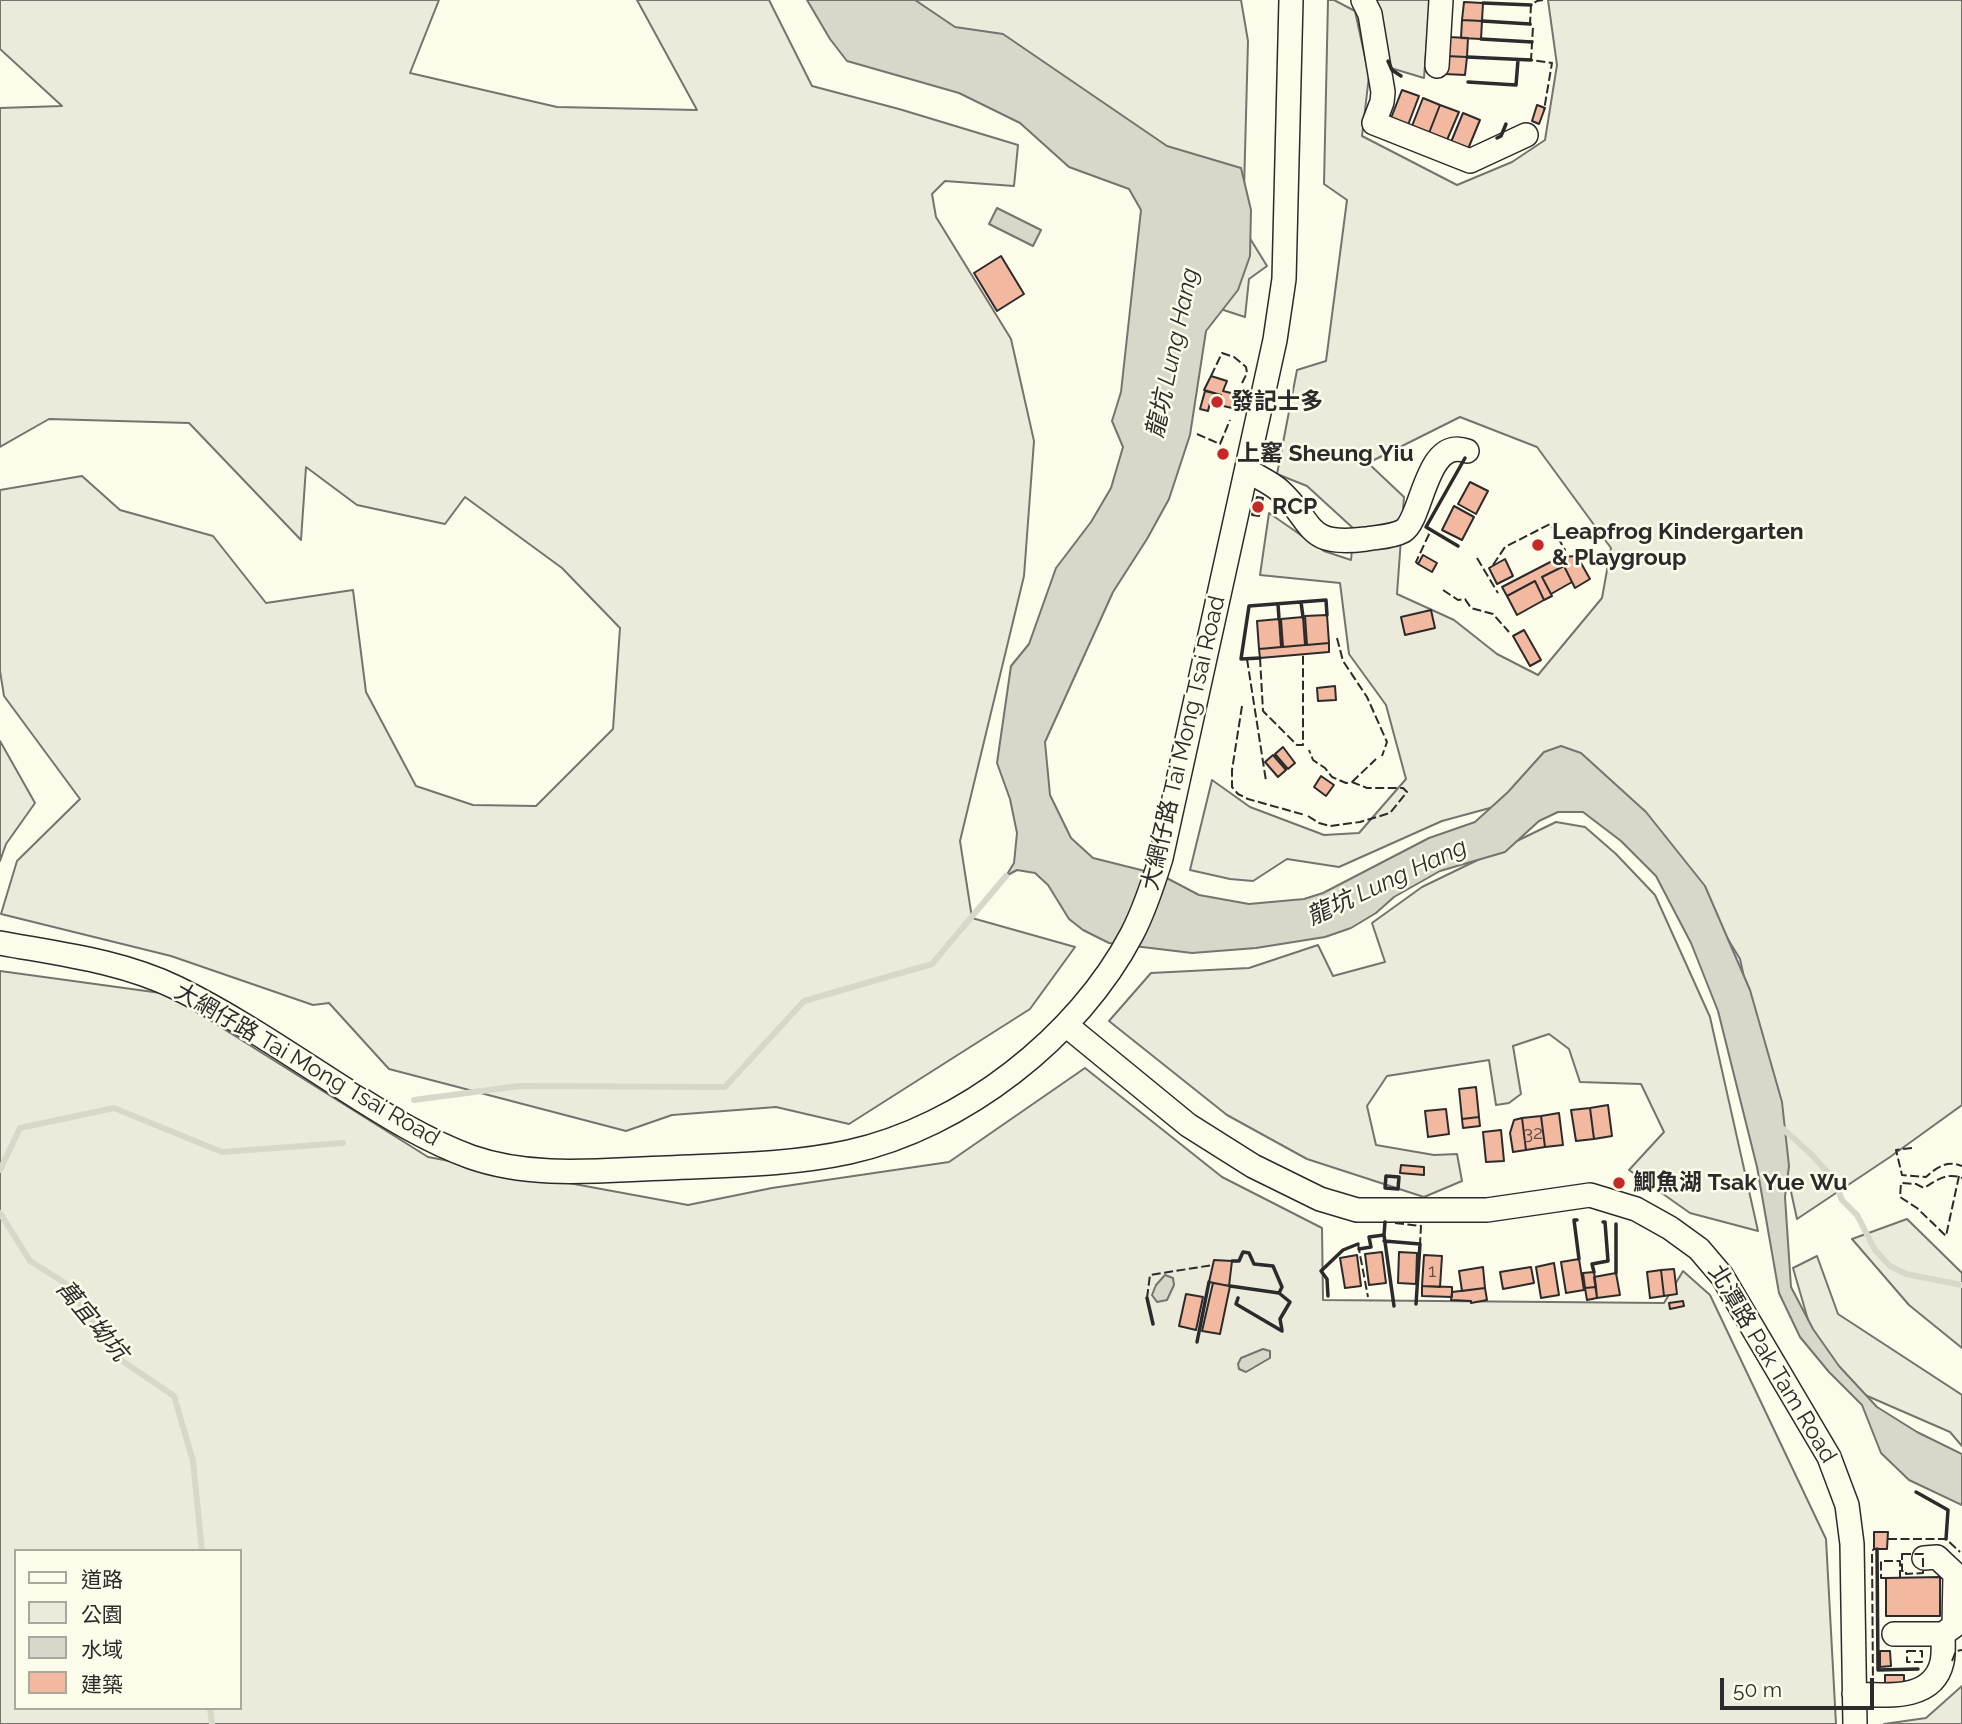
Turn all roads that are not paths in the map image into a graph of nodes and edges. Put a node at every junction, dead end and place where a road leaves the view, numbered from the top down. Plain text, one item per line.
1 (1291, 0) edge
2 (1363, 0) edge
3 (1441, 0) edge
4 (1437, 66) dead end
5 (1526, 135) dead end
6 (1467, 451) dead end
7 (1247, 470) junction
8 (0, 943) edge
9 (1066, 1025) junction
10 (1924, 1558) dead end
11 (1957, 1565) edge
12 (1894, 1634) dead end
13 (1943, 1634) junction
14 (1854, 1694) junction
15 (1855, 1724) edge

1 - 7 street, 大網仔路 Tai Mong Tsai Road
2 - 5 street
3 - 4 street
6 - 7 street
7 - 9 street, 大網仔路 Tai Mong Tsai Road
8 - 9 street, 大網仔路 Tai Mong Tsai Road
9 - 14 street, 北潭路 Pak Tam Road
10 - 11 street
11 - 13 street
12 - 13 street
13 - 14 street
14 - 15 street, 北潭路 Pak Tam Road

